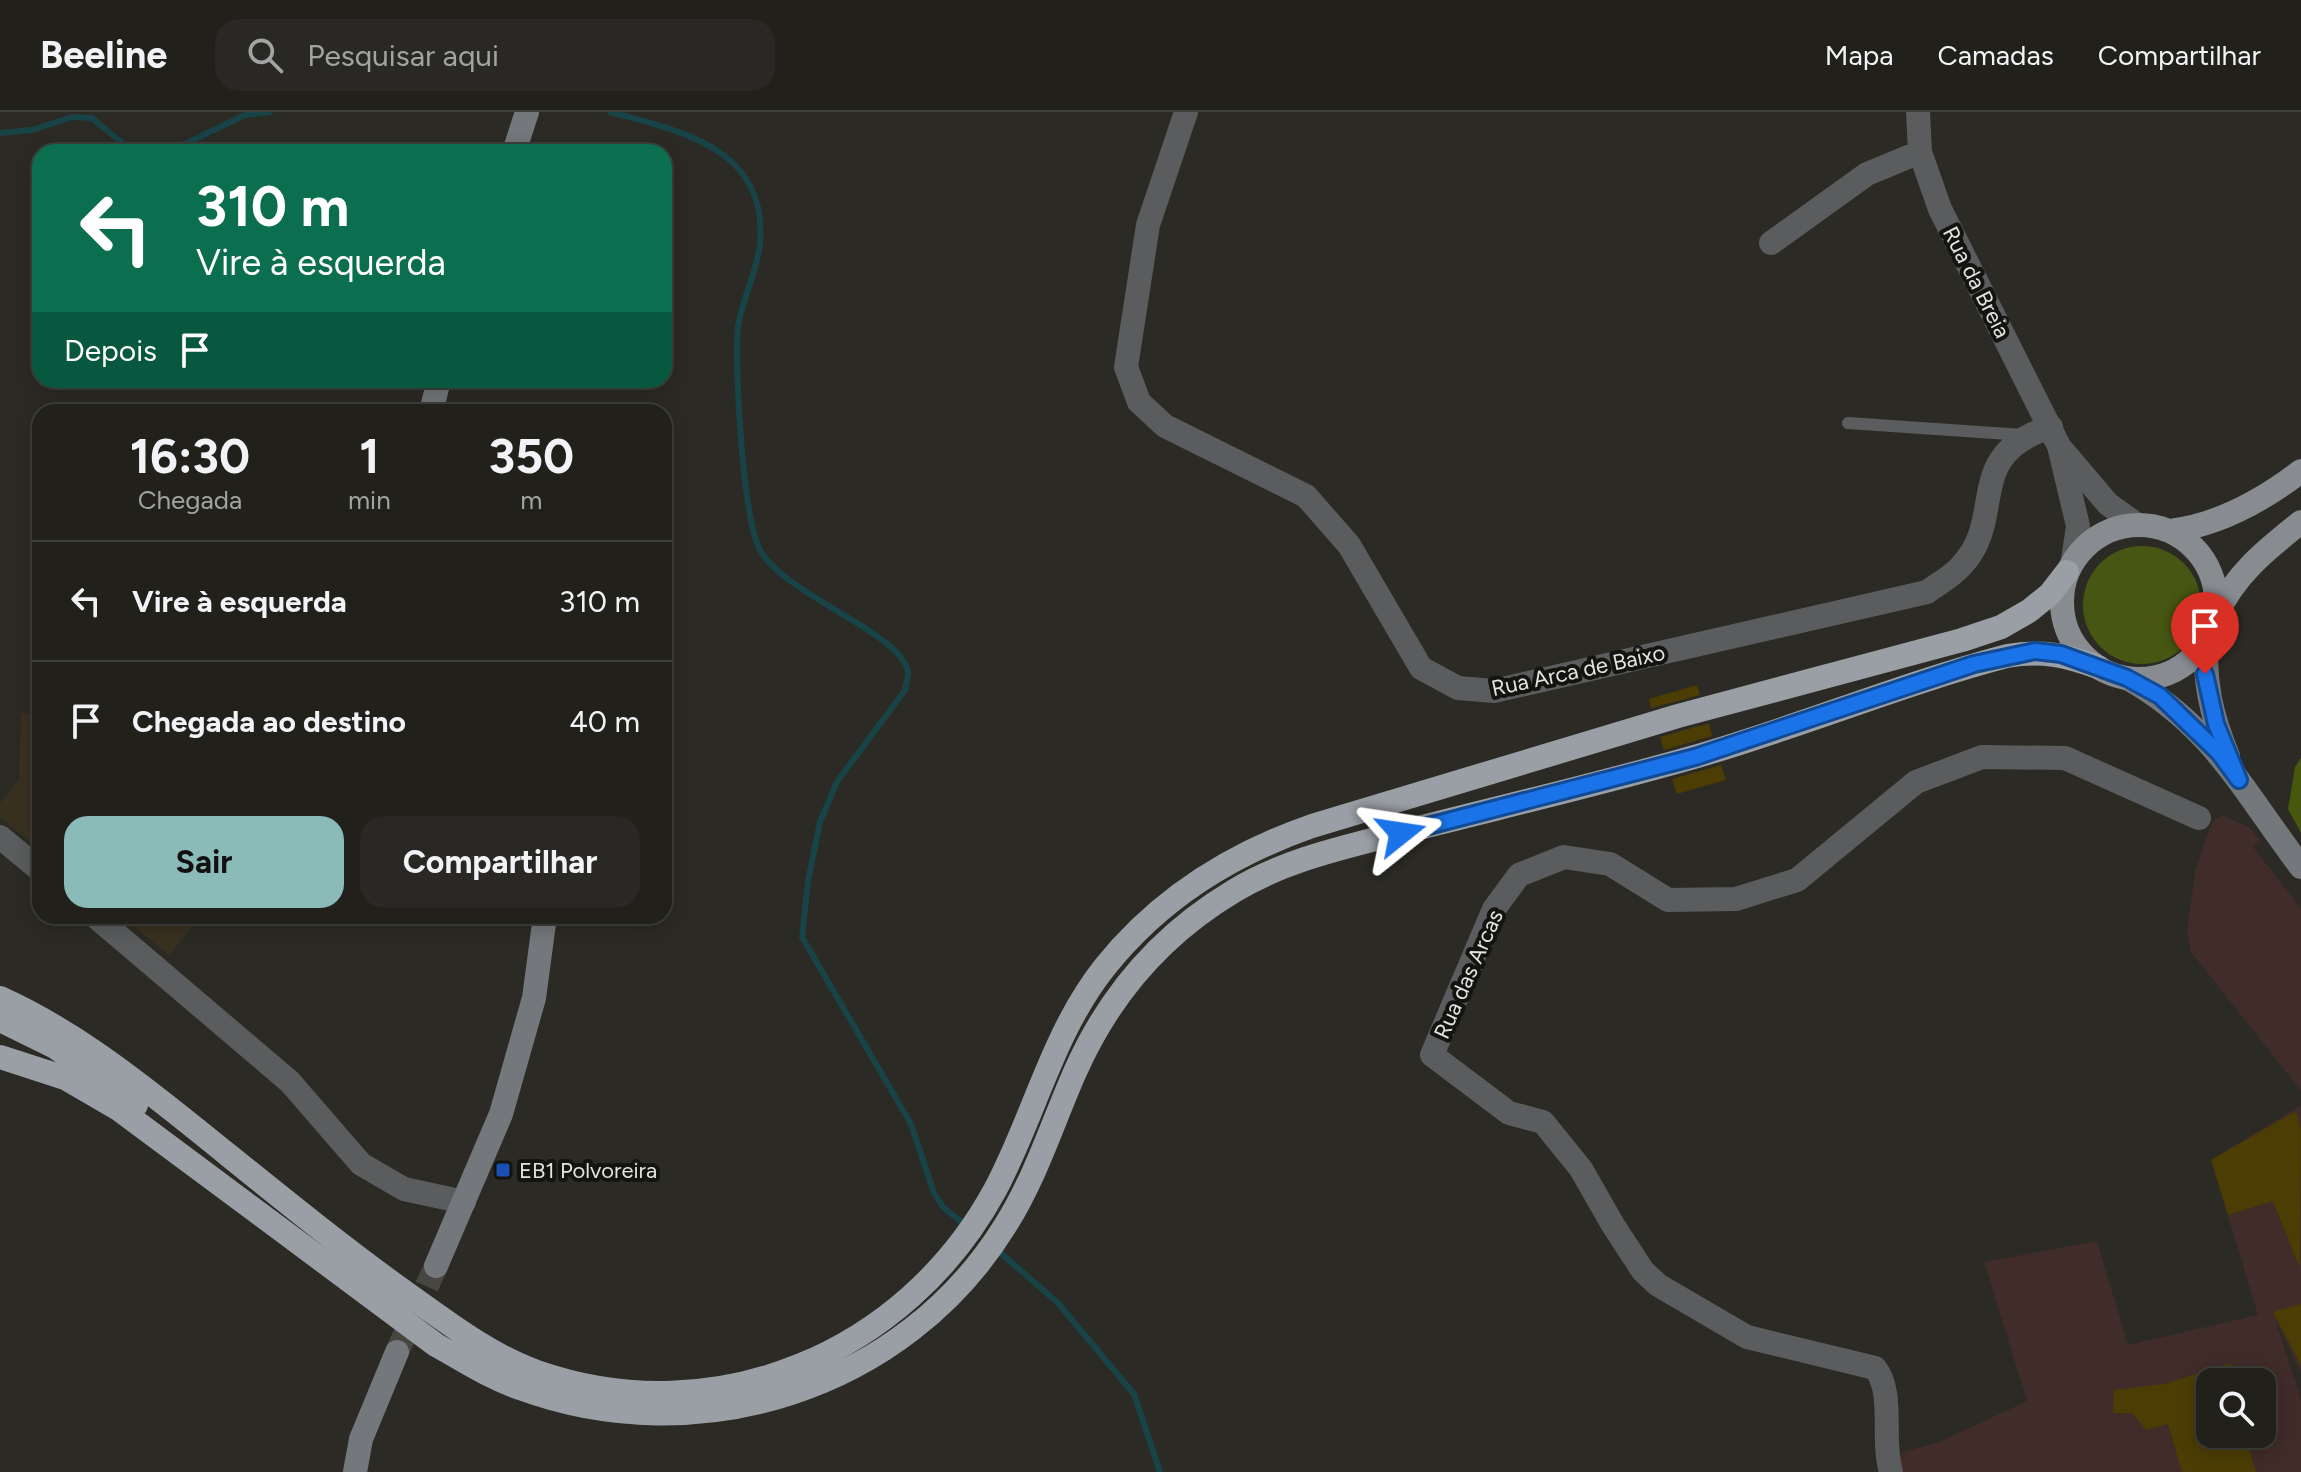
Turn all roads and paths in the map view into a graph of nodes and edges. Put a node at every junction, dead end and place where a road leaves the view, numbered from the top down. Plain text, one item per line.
1 (527, 112) edge
2 (1186, 112) edge
3 (1918, 112) edge
4 (517, 144) edge
5 (1920, 152) junction
6 (1771, 243) dead end
7 (1848, 423) dead end
8 (2023, 435) junction
9 (2055, 436) junction
10 (2301, 471) edge
11 (2301, 522) edge
12 (2136, 524) junction
13 (2170, 531) junction
14 (2070, 566) junction
15 (2210, 631) junction
16 (2098, 667) junction
17 (2127, 678) junction
18 (2239, 780) junction
19 (2199, 818) dead end
20 (0, 837) edge
21 (32, 863) edge
22 (2301, 867) edge
23 (104, 924) edge
24 (544, 924) edge
25 (0, 985) edge
26 (0, 998) edge
27 (0, 1020) edge
28 (0, 1057) edge
29 (124, 1072) junction
30 (464, 1202) junction
31 (256, 1209) junction
32 (436, 1266) tunnel mouth
33 (397, 1352) tunnel mouth
34 (355, 1472) edge
35 (1891, 1472) edge

1 - 4 main road
2 - 8 street, Rua Arca de Baixo
3 - 5 street, Rua da Breia
5 - 6 street
5 - 9 street, Rua da Breia
7 - 8 lane
8 - 9 street
9 - 12 street, Rua da Breia
9 - 14 street, Rua da Breia
10 - 13 main road
11 - 15 main road
12 - 13 main road
12 - 14 main road
13 - 15 main road
14 - 16 main road
14 - 29 highway
15 - 17 main road
15 - 18 main road
16 - 17 main road
16 - 31 highway
17 - 18 main road
18 - 22 main road
19 - 35 street, Rua das Arcas
20 - 21 street
23 - 30 street
24 - 30 main road
25 - 29 highway
26 - 29 highway
27 - 31 highway
28 - 31 highway
30 - 32 main road
33 - 34 main road

